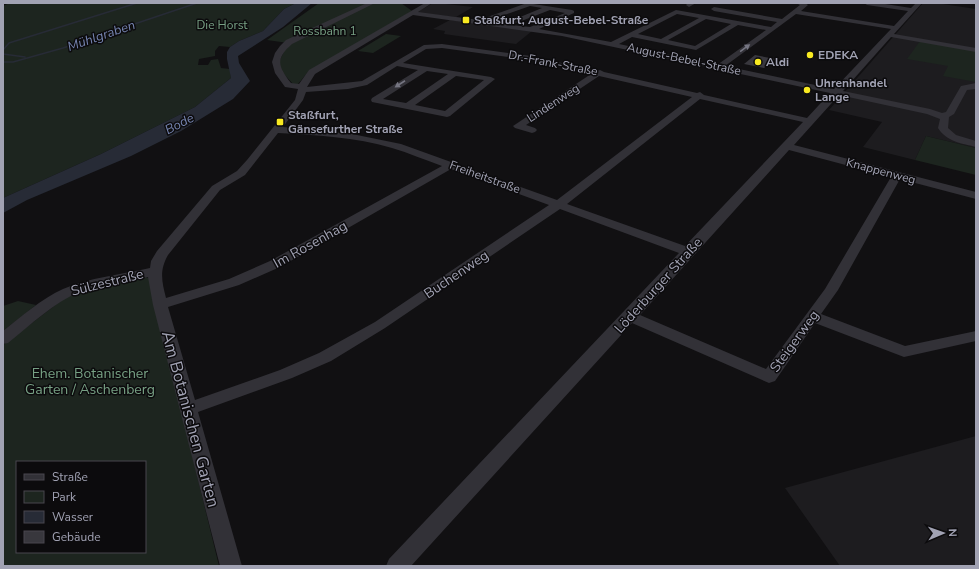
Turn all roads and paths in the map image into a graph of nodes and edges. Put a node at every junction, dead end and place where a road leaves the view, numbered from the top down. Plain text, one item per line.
1 (372, 3) edge
2 (429, 3) edge
3 (799, 3) edge
4 (867, 3) edge
5 (919, 3) edge
6 (548, 8) junction
7 (705, 8) dead end
8 (411, 10) junction
9 (913, 10) junction
10 (795, 12) junction
11 (705, 17) junction
12 (783, 21) junction
13 (478, 22) junction
14 (737, 23) junction
15 (503, 25) junction
16 (896, 28) junction
17 (772, 29) junction
18 (532, 30) junction
19 (631, 35) junction
20 (890, 35) junction
21 (662, 41) junction
22 (613, 44) junction
23 (976, 50) edge
24 (397, 64) junction
25 (719, 67) junction
26 (425, 69) junction
27 (600, 72) junction
28 (455, 73) junction
29 (976, 86) edge
30 (302, 89) junction
31 (836, 92) junction
32 (700, 95) junction
33 (408, 106) junction
34 (943, 116) junction
35 (810, 121) junction
36 (276, 130) junction
37 (532, 130) dead end
38 (976, 144) edge
39 (786, 146) junction
40 (451, 164) junction
41 (897, 175) junction
42 (976, 196) edge
43 (558, 205) junction
44 (688, 252) junction
45 (155, 271) junction
46 (160, 305) junction
47 (630, 316) junction
48 (812, 316) junction
49 (976, 336) edge
50 (3, 339) edge
51 (188, 409) junction
52 (231, 566) edge
53 (397, 566) edge

1 - 30 street
2 - 8 street
3 - 10 street
4 - 9 street
5 - 9 street, Löderburger Straße
6 - 13 street, August-Bebel-Straße
6 - 15 street, August-Bebel-Straße
6 - 18 street, August-Bebel-Straße
7 - 12 street
8 - 13 street, August-Bebel-Straße
8 - 30 street
9 - 16 street, Löderburger Straße
10 - 12 street
10 - 16 street
11 - 14 street
11 - 19 street
11 - 21 street
12 - 17 street
13 - 15 street, August-Bebel-Straße
14 - 17 street
14 - 21 street
15 - 18 street, August-Bebel-Straße
16 - 20 street, Löderburger Straße
25 -> 17 street
18 - 22 street, August-Bebel-Straße
19 - 21 street
19 - 22 street
20 - 23 street
20 - 31 street, Löderburger Straße
22 - 25 street, August-Bebel-Straße
24 - 26 street
24 - 27 street, Dr.-Frank-Straße
24 - 30 street, Dr.-Frank-Straße
25 - 31 street, August-Bebel-Straße
26 - 28 street
26 -> 33 street
27 - 32 street, Dr.-Frank-Straße
27 - 37 street, Lindenweg
28 - 33 street
28 - 33 street
29 - 34 street
30 - 36 street
31 - 34 street, August-Bebel-Straße
31 - 35 street, Löderburger Straße
32 - 35 street, Dr.-Frank-Straße
32 - 43 street, Buchenweg
34 - 38 street
35 - 39 street, Löderburger Straße
36 - 40 street, Freiheitstraße
36 - 45 street
39 - 41 street, Knappenweg
39 - 44 street, Löderburger Straße
40 - 43 street, Freiheitstraße
40 - 46 street, Im Rosenhag
41 - 42 street, Knappenweg
41 - 48 street, Steigerweg
43 - 44 street, Freiheitstraße
43 - 51 street, Buchenweg
44 - 47 street, Löderburger Straße
45 - 46 street, Am Botanischen Garten
45 - 50 street, Sülzestraße
46 - 51 street, Am Botanischen Garten
47 - 48 street, Steigerweg
47 - 53 street, Löderburger Straße
48 - 49 street
51 - 52 street, Am Botanischen Garten

